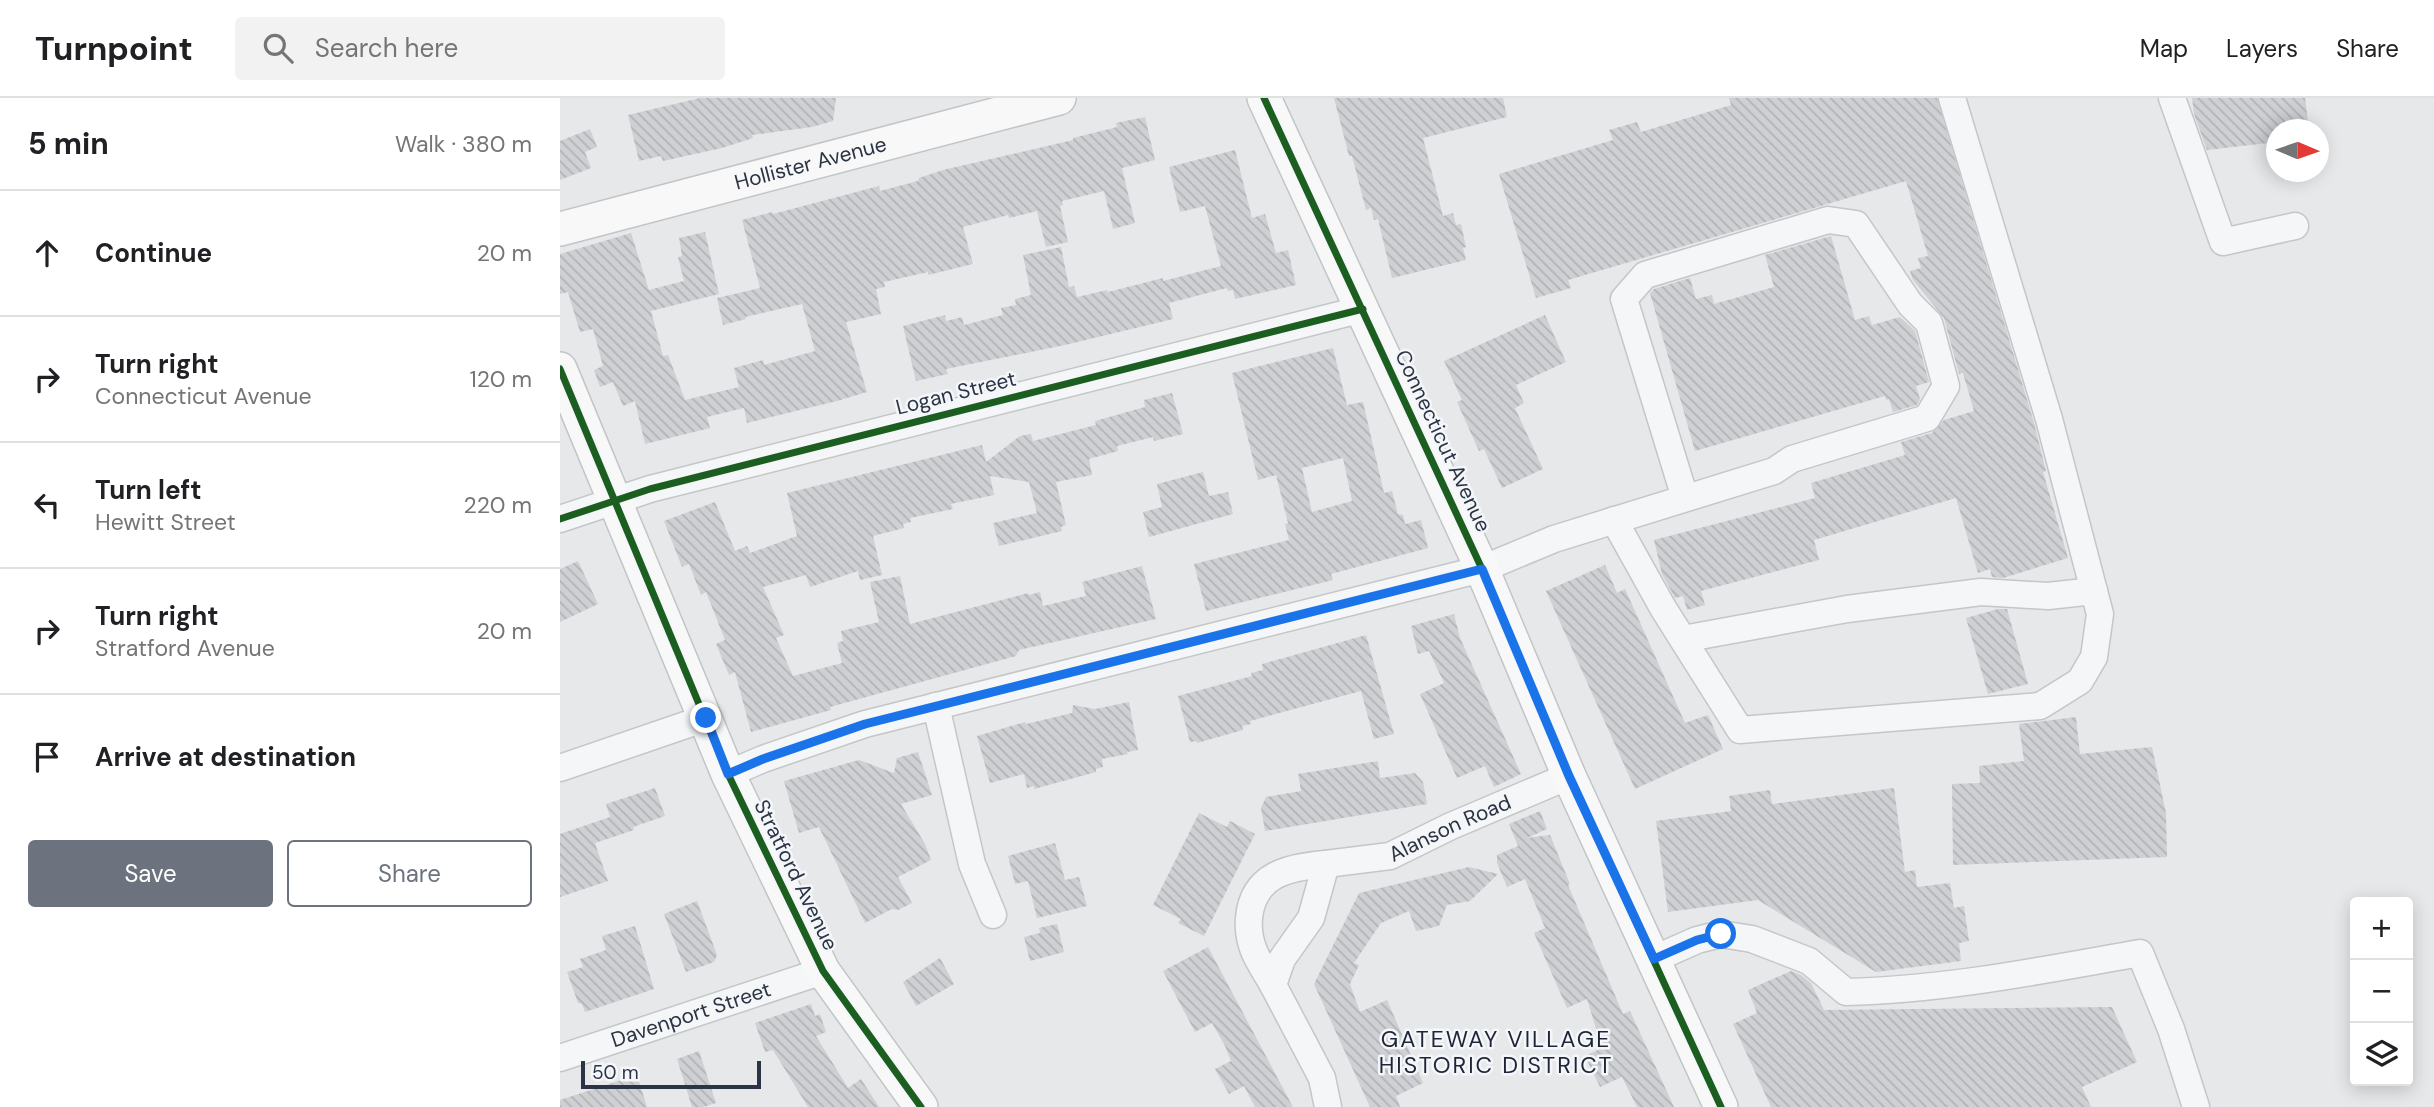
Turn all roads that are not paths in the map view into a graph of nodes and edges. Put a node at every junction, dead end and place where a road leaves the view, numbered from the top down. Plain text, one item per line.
1 (1059, 98) edge
2 (1264, 98) edge
3 (1952, 98) edge
4 (2172, 98) edge
5 (2295, 226) dead end
6 (560, 229) edge
7 (1363, 309) junction
8 (560, 369) edge
9 (1685, 498) junction
10 (616, 500) junction
11 (560, 519) edge
12 (1614, 520) junction
13 (1482, 569) junction
14 (2094, 591) junction
15 (1683, 639) junction
16 (936, 706) junction
17 (706, 718) junction
18 (560, 768) edge
19 (728, 774) junction
20 (1569, 776) junction
21 (1326, 864) junction
22 (993, 915) dead end
23 (1654, 959) junction
24 (824, 971) junction
25 (1273, 985) junction
26 (560, 1058) edge
27 (921, 1107) edge
28 (1328, 1107) edge
29 (1721, 1107) edge
30 (2196, 1107) edge

1 - 6 main road, Hollister Avenue
2 - 7 main road, Connecticut Avenue
3 - 14 street
4 - 5 street
7 - 10 street, Logan Street
7 - 13 main road, Connecticut Avenue
8 - 10 main road, Stratford Avenue
9 - 9 street
9 - 12 street
10 - 11 street, Logan Street
10 - 17 main road, Stratford Avenue
12 - 13 street
12 - 15 street
13 - 16 street
13 - 20 main road, Connecticut Avenue
14 - 15 street
14 - 15 street
16 - 19 street
16 - 22 street
17 - 18 street
17 - 19 main road, Stratford Avenue
19 - 24 main road, Stratford Avenue
20 - 21 street, Alanson Road
20 - 23 main road, Connecticut Avenue
21 - 25 street
21 - 25 street, Alanson Road
23 - 29 main road, Connecticut Avenue
23 - 30 street
24 - 26 street, Davenport Street
24 - 27 main road, Stratford Avenue
25 - 28 street, Alanson Road

